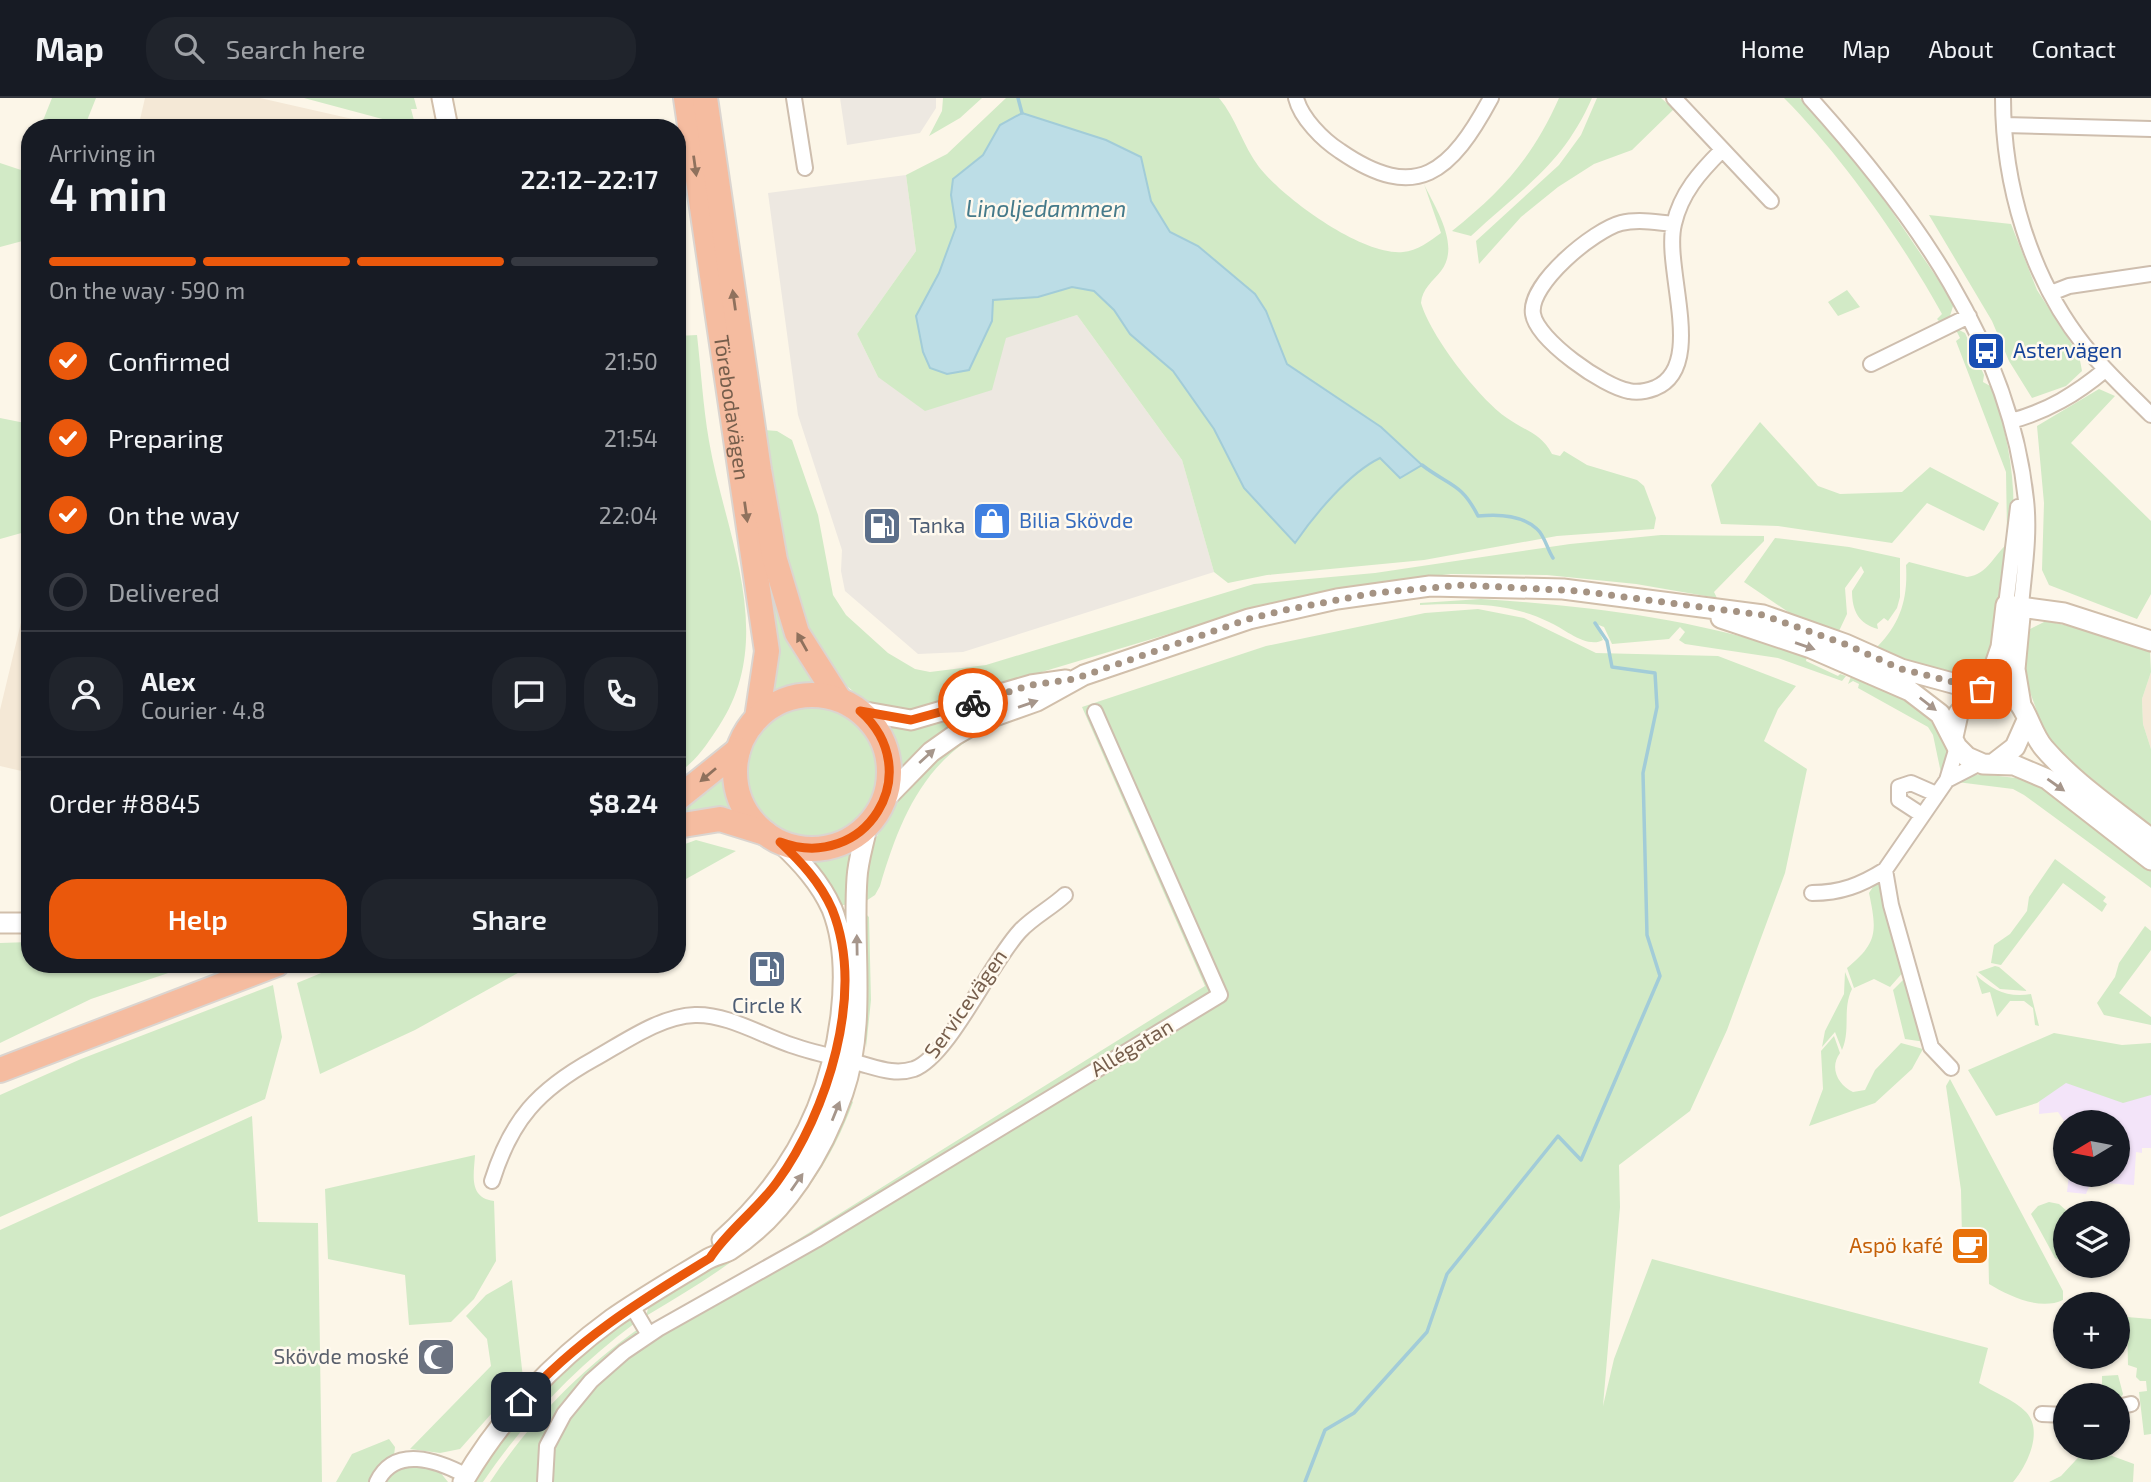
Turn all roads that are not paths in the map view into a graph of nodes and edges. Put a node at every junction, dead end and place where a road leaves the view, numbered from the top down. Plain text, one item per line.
1 (442, 98) edge
2 (686, 98) edge
3 (705, 98) edge
4 (794, 98) edge
5 (1296, 98) edge
6 (1491, 98) edge
7 (1674, 98) edge
8 (1810, 98) edge
9 (2003, 98) edge
10 (446, 119) edge
11 (2004, 125) junction
12 (2151, 129) edge
13 (1722, 150) junction
14 (805, 168) dead end
15 (1771, 201) dead end
16 (1674, 224) junction
17 (2151, 274) edge
18 (2051, 293) junction
19 (1969, 316) junction
20 (1871, 364) dead end
21 (2105, 370) junction
22 (2151, 415) edge
23 (2011, 421) junction
24 (2013, 605) junction
25 (1690, 608) junction
26 (2151, 641) edge
27 (1074, 679) junction
28 (1982, 689) junction
29 (850, 705) junction
30 (1096, 712) dead end
31 (2024, 713) junction
32 (757, 718) junction
33 (1955, 742) junction
34 (738, 750) junction
35 (1986, 764) junction
36 (1947, 780) junction
37 (686, 792) edge
38 (1936, 794) junction
39 (884, 800) junction
40 (1922, 815) junction
41 (686, 825) edge
42 (867, 826) junction
43 (772, 838) junction
44 (2151, 839) edge
45 (2151, 860) edge
46 (1885, 870) junction
47 (1812, 892) dead end
48 (1065, 895) dead end
49 (0, 923) edge
50 (21, 923) edge
51 (218, 973) edge
52 (253, 973) edge
53 (0, 1057) edge
54 (842, 1059) junction
55 (1951, 1068) dead end
56 (0, 1070) edge
57 (492, 1181) dead end
58 (632, 1306) junction
59 (649, 1335) junction
60 (2042, 1414) dead end
61 (2053, 1414) edge
62 (465, 1479) edge
63 (377, 1482) edge
64 (545, 1482) edge

1 - 10 main road
2 -> 32 highway, Törebodavägen
29 -> 3 highway, Törebodavägen
4 - 14 street
5 - 6 street
7 - 13 street
8 - 19 street
9 - 11 street
11 - 12 street
11 - 18 street
13 - 15 street
13 - 16 street
16 - 16 street
17 - 18 street
18 - 21 street
19 - 20 street
19 - 23 street
21 - 22 street
21 - 23 street
23 - 24 street
24 - 26 main road
24 - 28 main road
24 - 31 main road
25 - 27 main road
25 - 28 main road
25 -> 33 main road
27 - 29 main road
39 -> 27 main road
28 - 31 main road
28 - 33 main road
29 - 32 highway
29 - 39 highway
30 - 59 street, Allégatan
31 - 35 main road
31 - 44 main road
32 - 34 highway
33 - 35 main road
33 - 36 street
34 -> 37 highway
34 - 43 highway
35 - 36 street
35 -> 45 main road
36 - 38 street
38 - 40 street
38 - 40 street
39 - 42 highway
40 - 46 street
41 - 43 highway
42 - 43 highway
54 -> 42 main road
43 - 54 main road
46 - 47 street
46 - 55 street
48 - 54 street, Servicevägen
49 - 50 main road
51 - 53 highway
52 - 56 highway
54 - 57 street, Servicevägen
54 - 58 main road
58 - 59 street
58 - 62 main road
59 - 64 street
60 - 61 street
62 - 63 street

